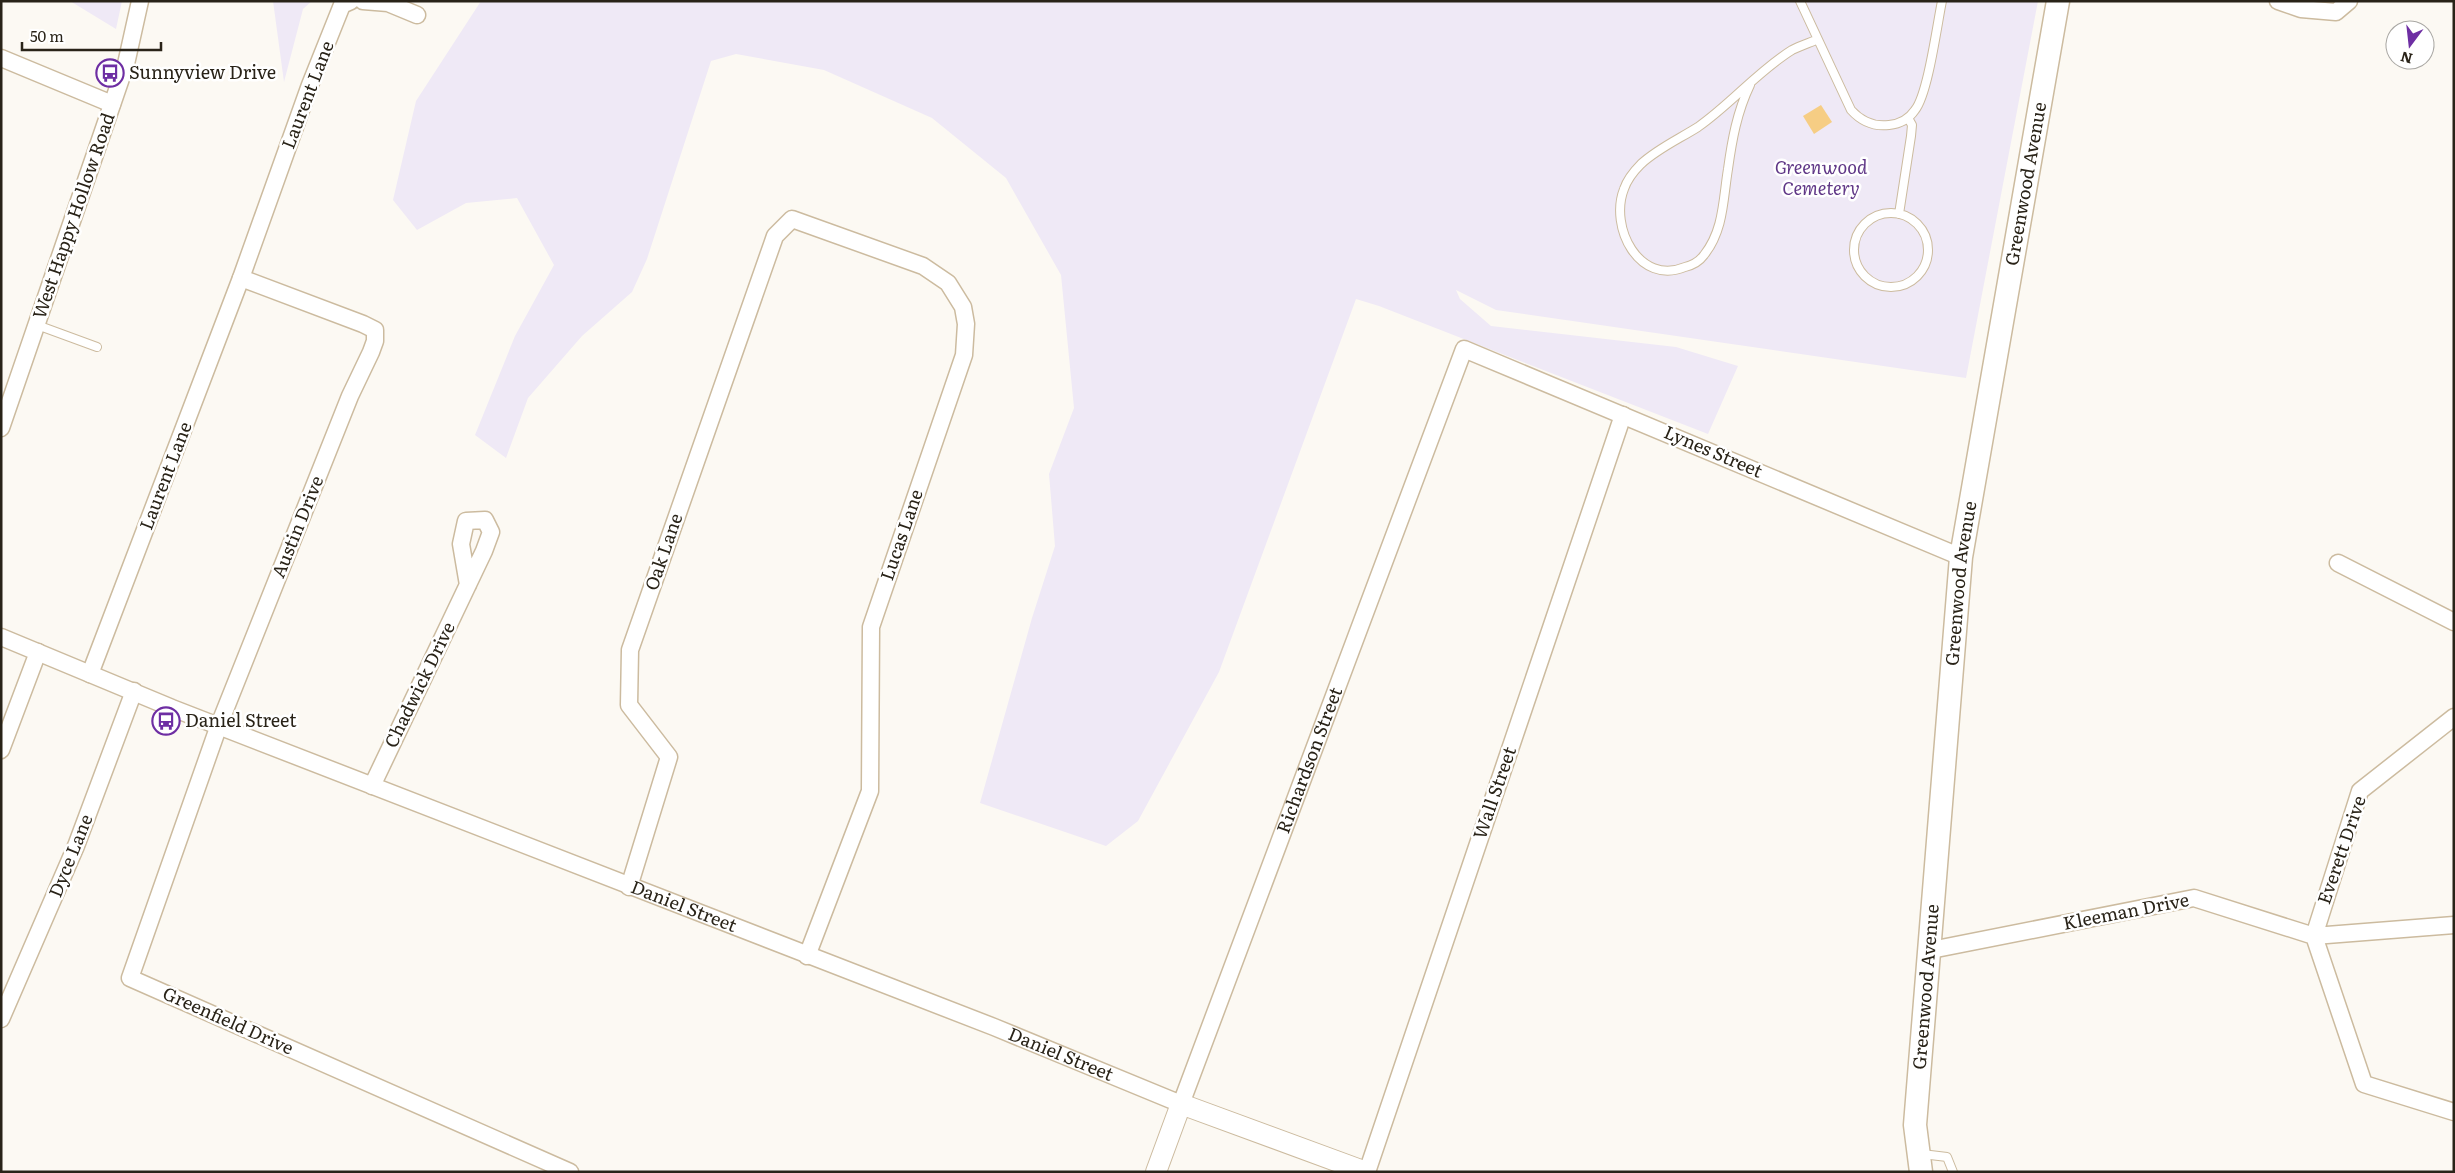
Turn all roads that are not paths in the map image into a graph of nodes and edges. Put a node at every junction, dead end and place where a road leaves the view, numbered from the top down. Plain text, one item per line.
1 (140, 1) edge
2 (350, 1) edge
3 (363, 1) edge
4 (1800, 1) edge
5 (1942, 1) edge
6 (2058, 1) edge
7 (2278, 1) edge
8 (2349, 1) edge
9 (417, 15) dead end
10 (1816, 40) junction
11 (1, 58) edge
12 (1750, 85) junction
13 (112, 104) junction
14 (1908, 118) junction
15 (1899, 214) junction
16 (792, 218) joint
17 (241, 278) junction
18 (37, 325) junction
19 (97, 347) dead end
20 (1464, 349) joint
21 (1623, 414) junction
22 (1, 428) edge
23 (1961, 557) junction
24 (2338, 563) dead end
25 (468, 585) dead end
26 (2454, 622) edge
27 (1, 637) edge
28 (38, 652) junction
29 (90, 674) junction
30 (134, 691) junction
31 (2454, 717) edge
32 (219, 725) junction
33 (1, 750) edge
34 (372, 786) junction
35 (629, 887) junction
36 (2454, 925) edge
37 (2314, 936) junction
38 (1931, 950) junction
39 (807, 956) junction
40 (1, 1019) edge
41 (1181, 1104) junction
42 (2451, 1110) edge
43 (1920, 1162) edge
44 (570, 1172) edge
45 (1156, 1172) edge
46 (1366, 1172) edge
47 (1953, 1172) edge

1 - 13 street, West Happy Hollow Road
2 - 17 street, Laurent Lane
3 - 9 street
4 - 10 lane
5 - 14 lane
6 - 23 main road, Greenwood Avenue
7 - 8 street
10 - 12 lane
10 - 14 lane
11 - 13 street
12 - 12 lane
13 - 18 street, West Happy Hollow Road
14 - 15 lane
15 - 15 lane
16 - 35 street, Oak Lane
16 - 39 street, Lucas Lane
17 - 29 street, Laurent Lane
17 - 32 street, Austin Drive
18 - 19 lane
18 - 22 street, West Happy Hollow Road
20 - 21 street, Lynes Street
20 - 41 street, Richardson Street
21 - 23 street, Lynes Street
21 - 46 street, Wall Street
23 - 38 main road, Greenwood Avenue
24 - 26 street
25 - 34 street, Chadwick Drive
27 - 28 street, Daniel Street
28 - 29 street, Daniel Street
28 - 33 street
29 - 30 street, Daniel Street
30 - 32 street, Daniel Street
30 - 40 street, Dyce Lane
31 - 37 street, Everett Drive
32 - 34 street, Daniel Street
32 - 44 street, Greenfield Drive
34 - 35 street, Daniel Street
35 - 39 street, Daniel Street
36 - 37 street
37 - 38 street, Kleeman Drive
37 - 42 street
38 - 43 main road, Greenwood Avenue
39 - 41 street, Daniel Street
41 - 45 street, Richardson Street
41 - 46 street, Daniel Street
43 - 47 lane

